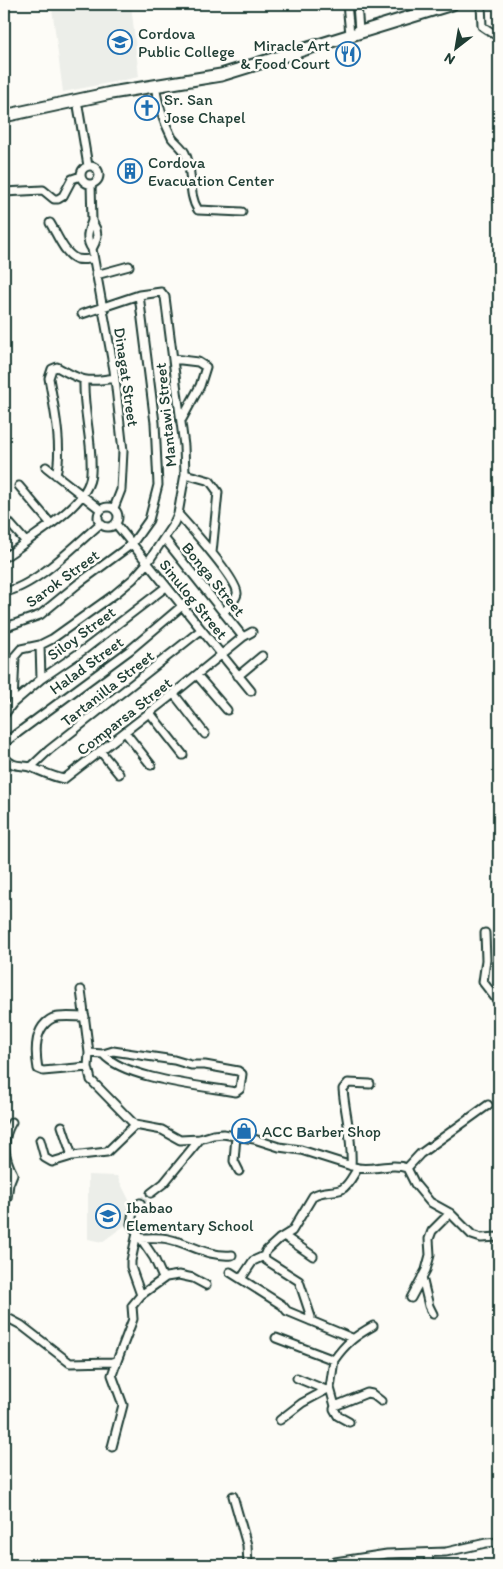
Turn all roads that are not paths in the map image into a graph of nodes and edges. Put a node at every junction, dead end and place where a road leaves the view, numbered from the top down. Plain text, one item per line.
1 (347, 4) edge
2 (357, 4) edge
3 (452, 4) edge
4 (481, 4) edge
5 (355, 33) junction
6 (499, 33) edge
7 (155, 86) junction
8 (77, 100) junction
9 (4, 116) edge
10 (88, 166) junction
11 (81, 176) junction
12 (91, 184) junction
13 (4, 192) edge
14 (242, 212) dead end
15 (50, 223) dead end
16 (93, 259) junction
17 (129, 266) dead end
18 (96, 275) junction
19 (139, 295) junction
20 (103, 306) junction
21 (82, 314) dead end
22 (173, 359) junction
23 (115, 378) junction
24 (84, 381) junction
25 (182, 420) junction
26 (46, 467) dead end
27 (56, 474) junction
28 (185, 474) junction
29 (19, 486) dead end
30 (82, 496) junction
31 (114, 508) junction
32 (101, 510) junction
33 (178, 514) junction
34 (5, 518) dead end
35 (52, 524) junction
36 (100, 524) junction
37 (116, 524) junction
38 (164, 538) junction
39 (26, 542) junction
40 (132, 544) junction
41 (212, 553) junction
42 (4, 557) edge
43 (148, 562) junction
44 (166, 587) junction
45 (4, 592) edge
46 (182, 606) junction
47 (224, 612) junction
48 (4, 626) edge
49 (201, 630) junction
50 (252, 632) dead end
51 (243, 637) junction
52 (40, 646) junction
53 (222, 655) junction
54 (262, 656) dead end
55 (197, 675) junction
56 (238, 676) junction
57 (41, 679) junction
58 (251, 691) dead end
59 (174, 694) junction
60 (13, 703) junction
61 (227, 710) dead end
62 (150, 713) junction
63 (4, 714) edge
64 (125, 732) junction
65 (205, 734) dead end
66 (4, 743) edge
67 (101, 752) junction
68 (183, 755) dead end
69 (4, 757) edge
70 (151, 765) dead end
71 (31, 767) junction
72 (119, 774) dead end
73 (485, 933) dead end
74 (82, 990) dead end
75 (499, 999) edge
76 (85, 1017) junction
77 (89, 1053) junction
78 (103, 1054) junction
79 (88, 1067) junction
80 (370, 1084) dead end
81 (488, 1105) dead end
82 (12, 1122) dead end
83 (135, 1125) junction
84 (62, 1126) dead end
85 (236, 1136) junction
86 (200, 1139) junction
87 (40, 1140) dead end
88 (4, 1144) edge
89 (72, 1156) junction
90 (354, 1167) junction
91 (407, 1168) junction
92 (239, 1171) dead end
93 (152, 1193) tunnel mouth
94 (7, 1198) dead end
95 (140, 1203) tunnel mouth
96 (450, 1213) junction
97 (139, 1235) junction
98 (284, 1236) junction
99 (499, 1237) edge
100 (232, 1255) dead end
101 (264, 1256) junction
102 (313, 1256) dead end
103 (230, 1272) dead end
104 (422, 1277) junction
105 (163, 1278) junction
106 (241, 1279) junction
107 (206, 1284) dead end
108 (141, 1295) junction
109 (411, 1298) dead end
110 (433, 1314) dead end
111 (4, 1316) edge
112 (311, 1321) junction
113 (373, 1326) dead end
114 (276, 1338) dead end
115 (352, 1338) junction
116 (334, 1360) junction
117 (117, 1361) junction
118 (297, 1378) dead end
119 (328, 1389) junction
120 (381, 1401) dead end
121 (335, 1406) junction
122 (280, 1420) dead end
123 (349, 1422) dead end
124 (112, 1447) dead end
125 (233, 1496) dead end
126 (499, 1542) edge
127 (429, 1553) junction
128 (248, 1565) edge
129 (325, 1565) edge
130 (428, 1565) edge

1 - 5 street
2 - 5 street
3 - 5 main road
4 - 6 street
5 - 7 main road
7 - 8 main road
7 - 14 street
8 - 9 main road
8 - 10 street
10 - 11 street
10 - 12 street
11 - 12 street
11 - 13 street
12 - 16 street, Dinagat Street
15 - 16 street
16 - 18 street, Dinagat Street
17 - 18 street
18 - 20 street, Dinagat Street
19 - 20 street, Mantawi Street
19 - 22 street, Mantawi Street
19 - 40 street, Sarok Street
20 - 21 street, Mantawi Street
20 - 23 street, Dinagat Street
22 - 25 street, Mantawi Street
22 - 25 street
23 - 24 street
23 - 31 street, Dinagat Street
24 - 27 street
24 - 30 street
25 - 28 street, Mantawi Street
26 - 27 street
27 - 30 street
28 - 33 street, Mantawi Street
28 - 41 street
29 - 35 street
30 - 32 street
30 - 35 street
31 - 32 street
31 - 37 street
32 - 36 street
33 - 38 street, Mantawi Street
33 - 41 street
34 - 39 street
35 - 39 street
36 - 37 street
36 - 45 street
37 - 40 street, Sinulog Street
38 - 43 street, Mantawi Street
38 - 47 street, Bonga Street
39 - 42 street
40 - 43 street, Sinulog Street
40 - 48 street, Sarok Street
41 - 47 street
43 - 44 street, Sinulog Street
43 - 52 street, Mantawi Street
44 - 46 street, Sinulog Street
44 - 57 street, Siloy Street
46 - 49 street, Sinulog Street
46 - 66 street, Halad Street
47 - 51 street, Bonga Street
49 - 53 street, Sinulog Street
49 - 71 street, Tartanilla Street
50 - 51 street, Comparsa Street
51 - 53 street, Comparsa Street
52 - 57 street
52 - 60 street, Mantawi Street
53 - 55 street, Comparsa Street
53 - 56 street, Sinulog Street
54 - 56 street
55 - 59 street, Comparsa Street
55 - 61 street
56 - 58 street, Sinulog Street
57 - 60 street, Siloy Street
59 - 62 street, Comparsa Street
59 - 65 street
60 - 63 street, Siloy Street
62 - 64 street, Comparsa Street
62 - 68 street
64 - 67 street, Comparsa Street
64 - 70 street
67 - 71 street, Comparsa Street
67 - 72 street
69 - 71 street, Comparsa Street
73 - 75 street
74 - 76 street
76 - 77 street
76 - 79 street
77 - 78 street
77 - 79 street
78 - 78 street
79 - 83 street
80 - 90 street
81 - 91 street
82 - 88 street
83 - 86 street
83 - 89 street
84 - 89 street
85 - 86 street
85 - 90 street
85 - 92 street
86 - 93 street
87 - 89 street
88 - 94 street
90 - 91 street
90 - 98 street
91 - 96 street
95 - 97 street
96 - 99 street
96 - 104 street
97 - 100 street
97 - 105 street
97 - 108 street
98 - 101 street
98 - 102 street
101 - 106 street
101 - 112 street
103 - 106 street
104 - 109 street
104 - 110 street
105 - 107 street
105 - 108 street
106 - 112 street
108 - 117 street
111 - 117 street
112 - 115 street
113 - 115 street
114 - 116 street
115 - 116 street
116 - 119 street
117 - 124 street
118 - 119 street
119 - 121 street
119 - 122 street
120 - 121 street
121 - 123 street
125 - 128 street
126 - 127 street
127 - 129 street
127 - 130 street

